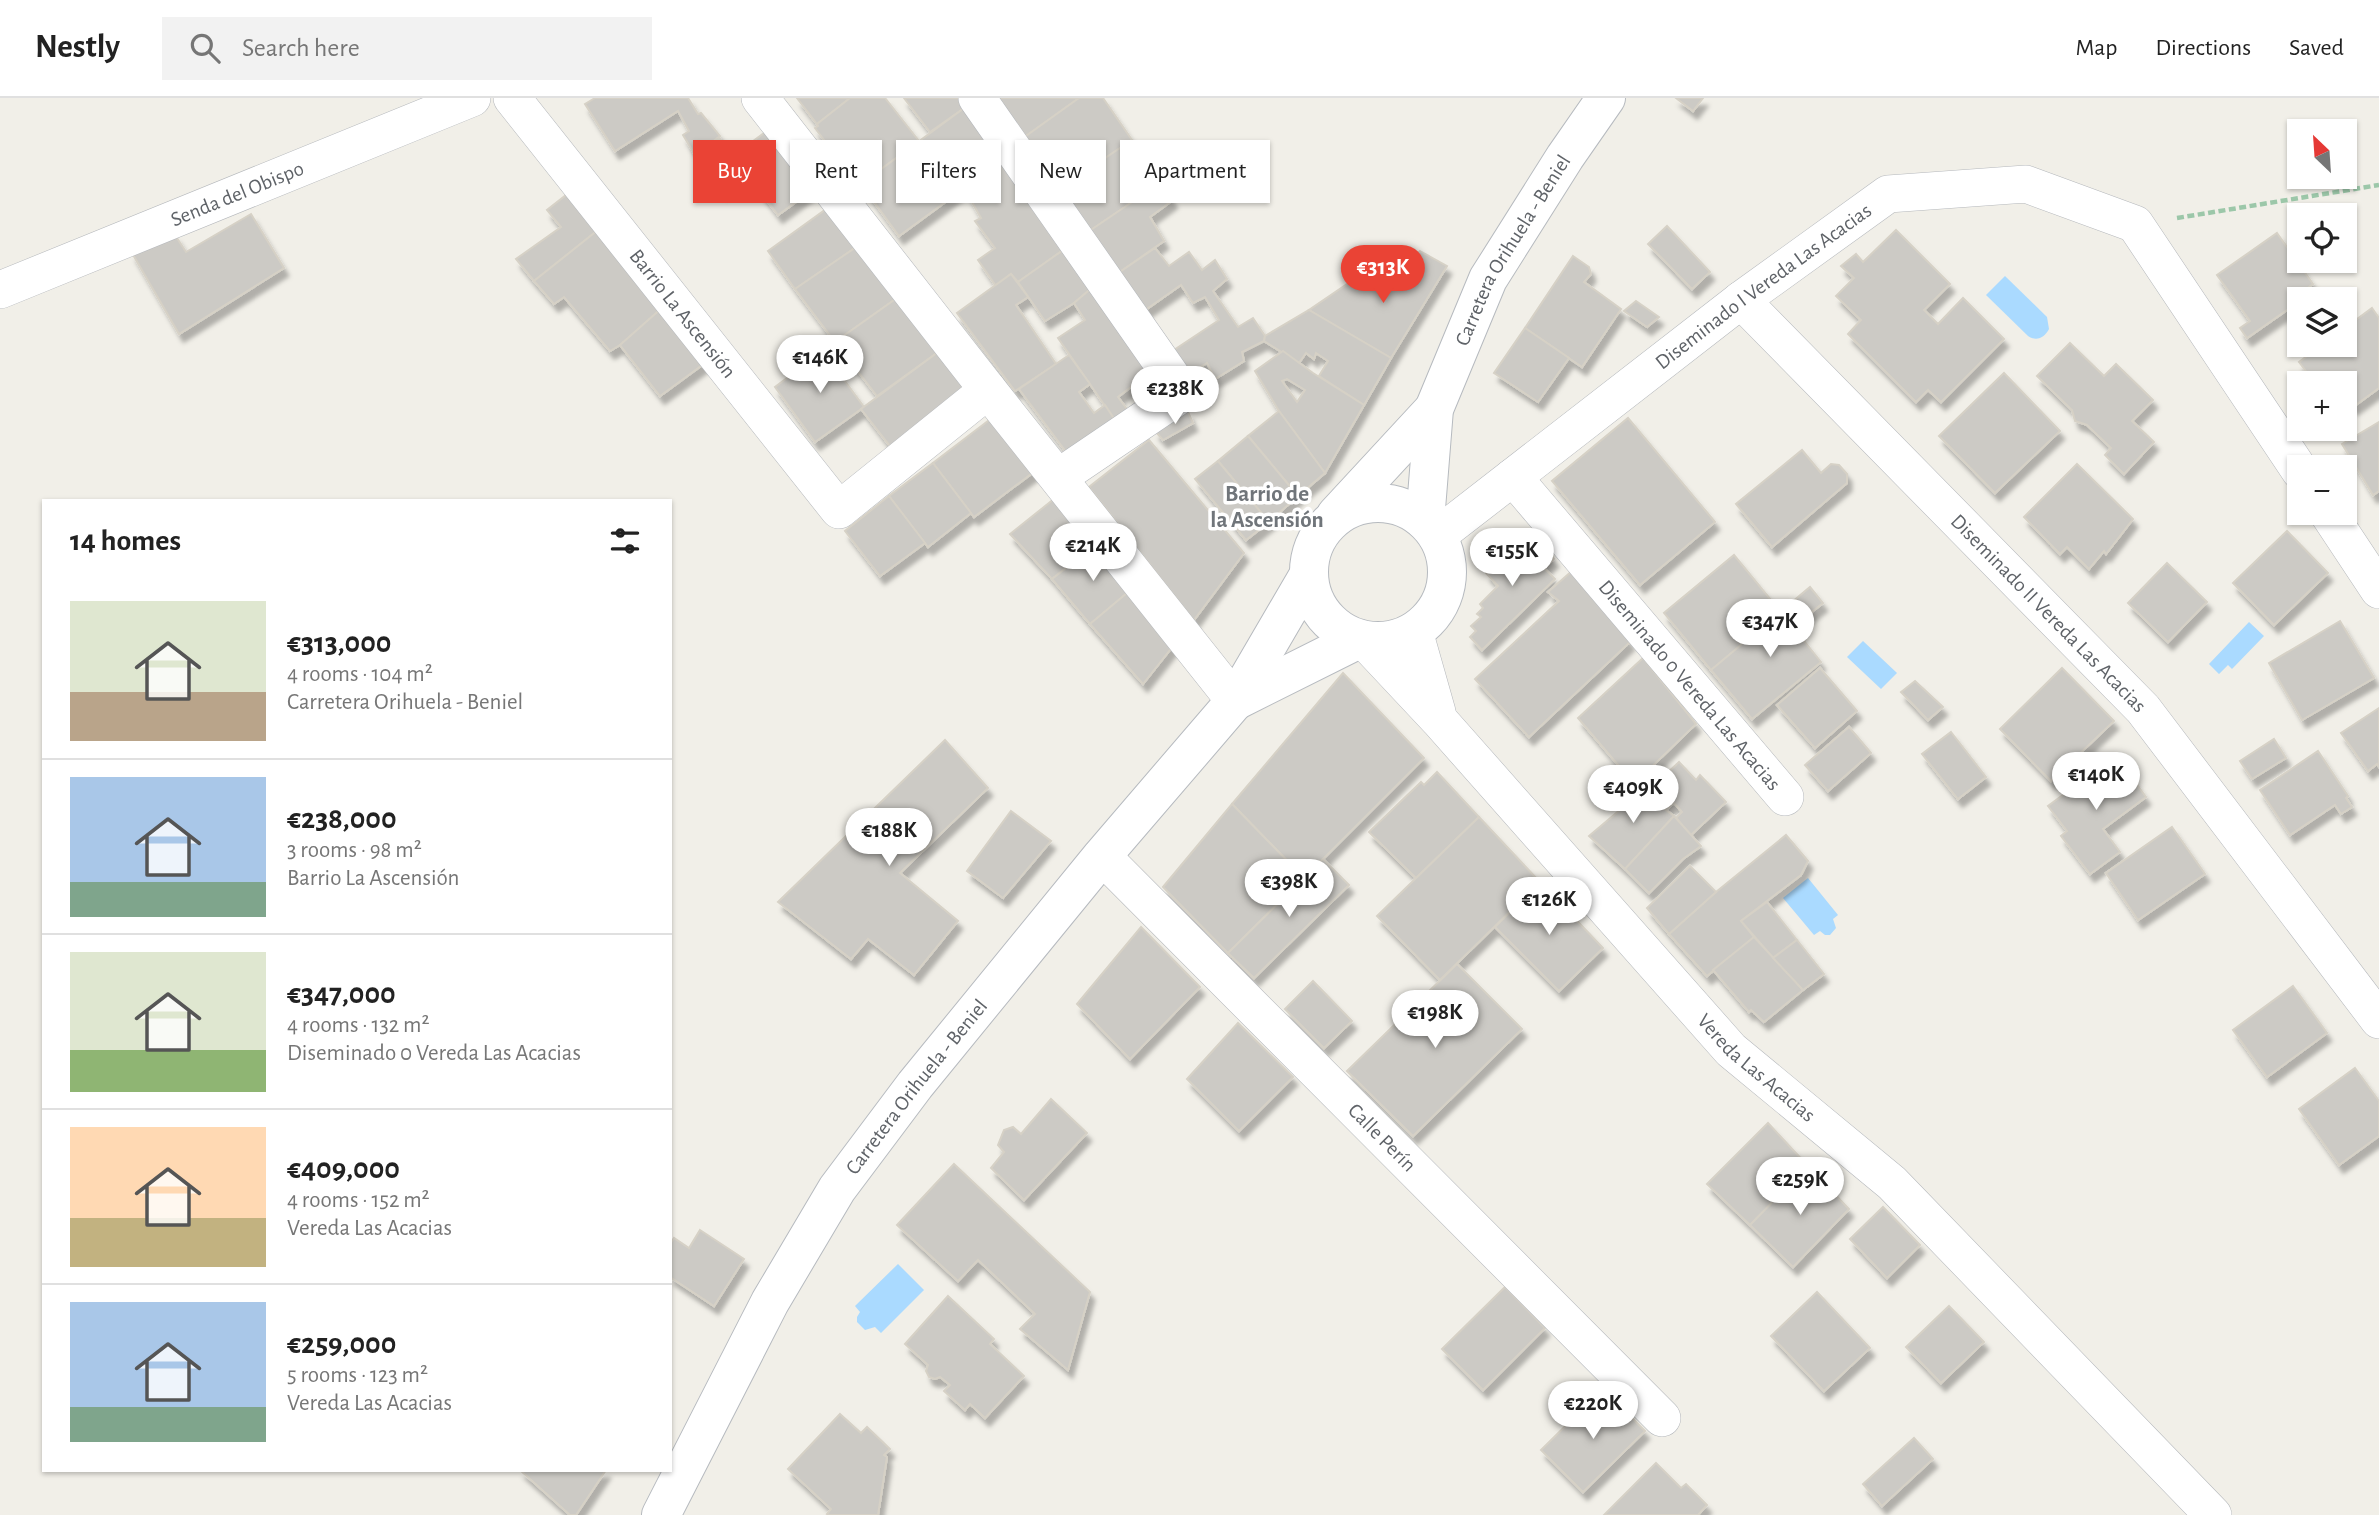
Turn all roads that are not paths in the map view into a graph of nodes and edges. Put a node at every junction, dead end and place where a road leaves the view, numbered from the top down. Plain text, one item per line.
1 (472, 98) edge
2 (512, 98) edge
3 (761, 98) edge
4 (977, 98) edge
5 (1606, 98) edge
6 (0, 290) edge
7 (1741, 300) junction
8 (988, 390) junction
9 (1434, 409) junction
10 (2289, 455) edge
11 (1059, 477) junction
12 (1513, 477) junction
13 (2336, 525) edge
14 (1325, 527) junction
15 (1431, 529) junction
16 (1308, 576) junction
17 (2379, 590) edge
18 (1414, 631) junction
19 (1362, 640) junction
20 (1235, 701) junction
21 (1439, 720) junction
22 (1785, 797) dead end
23 (1102, 856) junction
24 (2379, 1020) edge
25 (1662, 1418) dead end
26 (673, 1474) edge
27 (661, 1515) edge
28 (2213, 1515) edge

1 - 6 street, Senda del Obispo
2 - 8 street, Barrio La Ascensión
3 - 8 street
4 - 11 street
5 - 9 main road, Carretera Orihuela - Beniel
7 - 10 street, Diseminado I Vereda Las Acacias
7 - 12 street, Diseminado I Vereda Las Acacias
7 - 24 street, Diseminado II Vereda Las Acacias
8 - 11 street
9 - 14 main road, Carretera Orihuela - Beniel
9 - 15 main road, Carretera Orihuela - Beniel
11 - 20 street
12 - 15 street, Diseminado I Vereda Las Acacias
12 - 22 street, Diseminado 0 Vereda Las Acacias
13 - 17 street
14 - 15 main road
14 - 16 main road
15 - 18 main road
16 - 19 main road
16 - 20 main road, Carretera Orihuela - Beniel
18 - 19 main road
18 - 21 street, Vereda Las Acacias
19 - 20 main road, Carretera Orihuela - Beniel
19 - 21 street, Vereda Las Acacias
20 - 23 main road, Carretera Orihuela - Beniel
21 - 28 street, Vereda Las Acacias
23 - 25 street, Calle Perín
23 - 26 main road, Carretera Orihuela - Beniel
26 - 27 main road, Carretera Orihuela - Beniel

